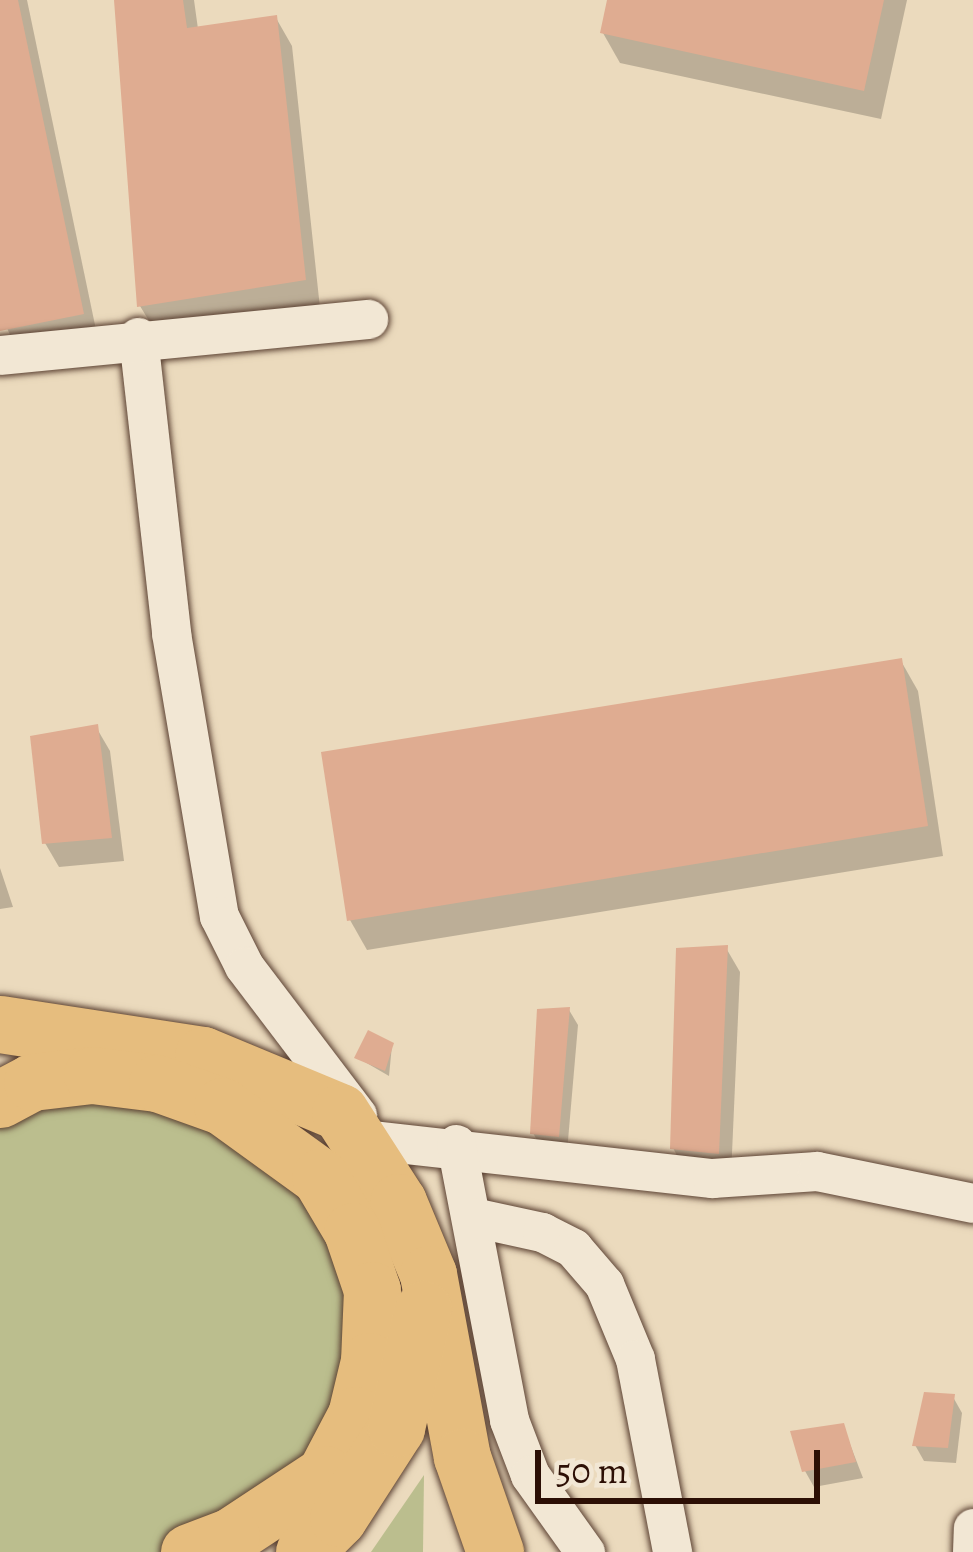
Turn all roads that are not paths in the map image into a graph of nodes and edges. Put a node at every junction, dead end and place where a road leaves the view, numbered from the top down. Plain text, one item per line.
1 (368, 320) dead end
2 (137, 337) junction
3 (0, 355) edge
4 (0, 1024) edge
5 (0, 1099) edge
6 (369, 1139) junction
7 (456, 1144) junction
8 (973, 1203) edge
9 (473, 1217) junction
10 (428, 1274) junction
11 (973, 1528) edge
12 (189, 1552) edge
13 (304, 1552) edge
14 (495, 1552) edge
15 (585, 1552) edge
16 (672, 1552) edge
17 (972, 1552) edge

1 - 2 street
2 - 3 street
2 - 6 street
4 - 6 highway
5 - 12 highway
6 - 7 street
6 - 10 highway
7 - 8 street
7 - 9 street
9 - 15 street
9 - 16 street
10 - 13 highway
10 - 14 highway
11 - 17 street

